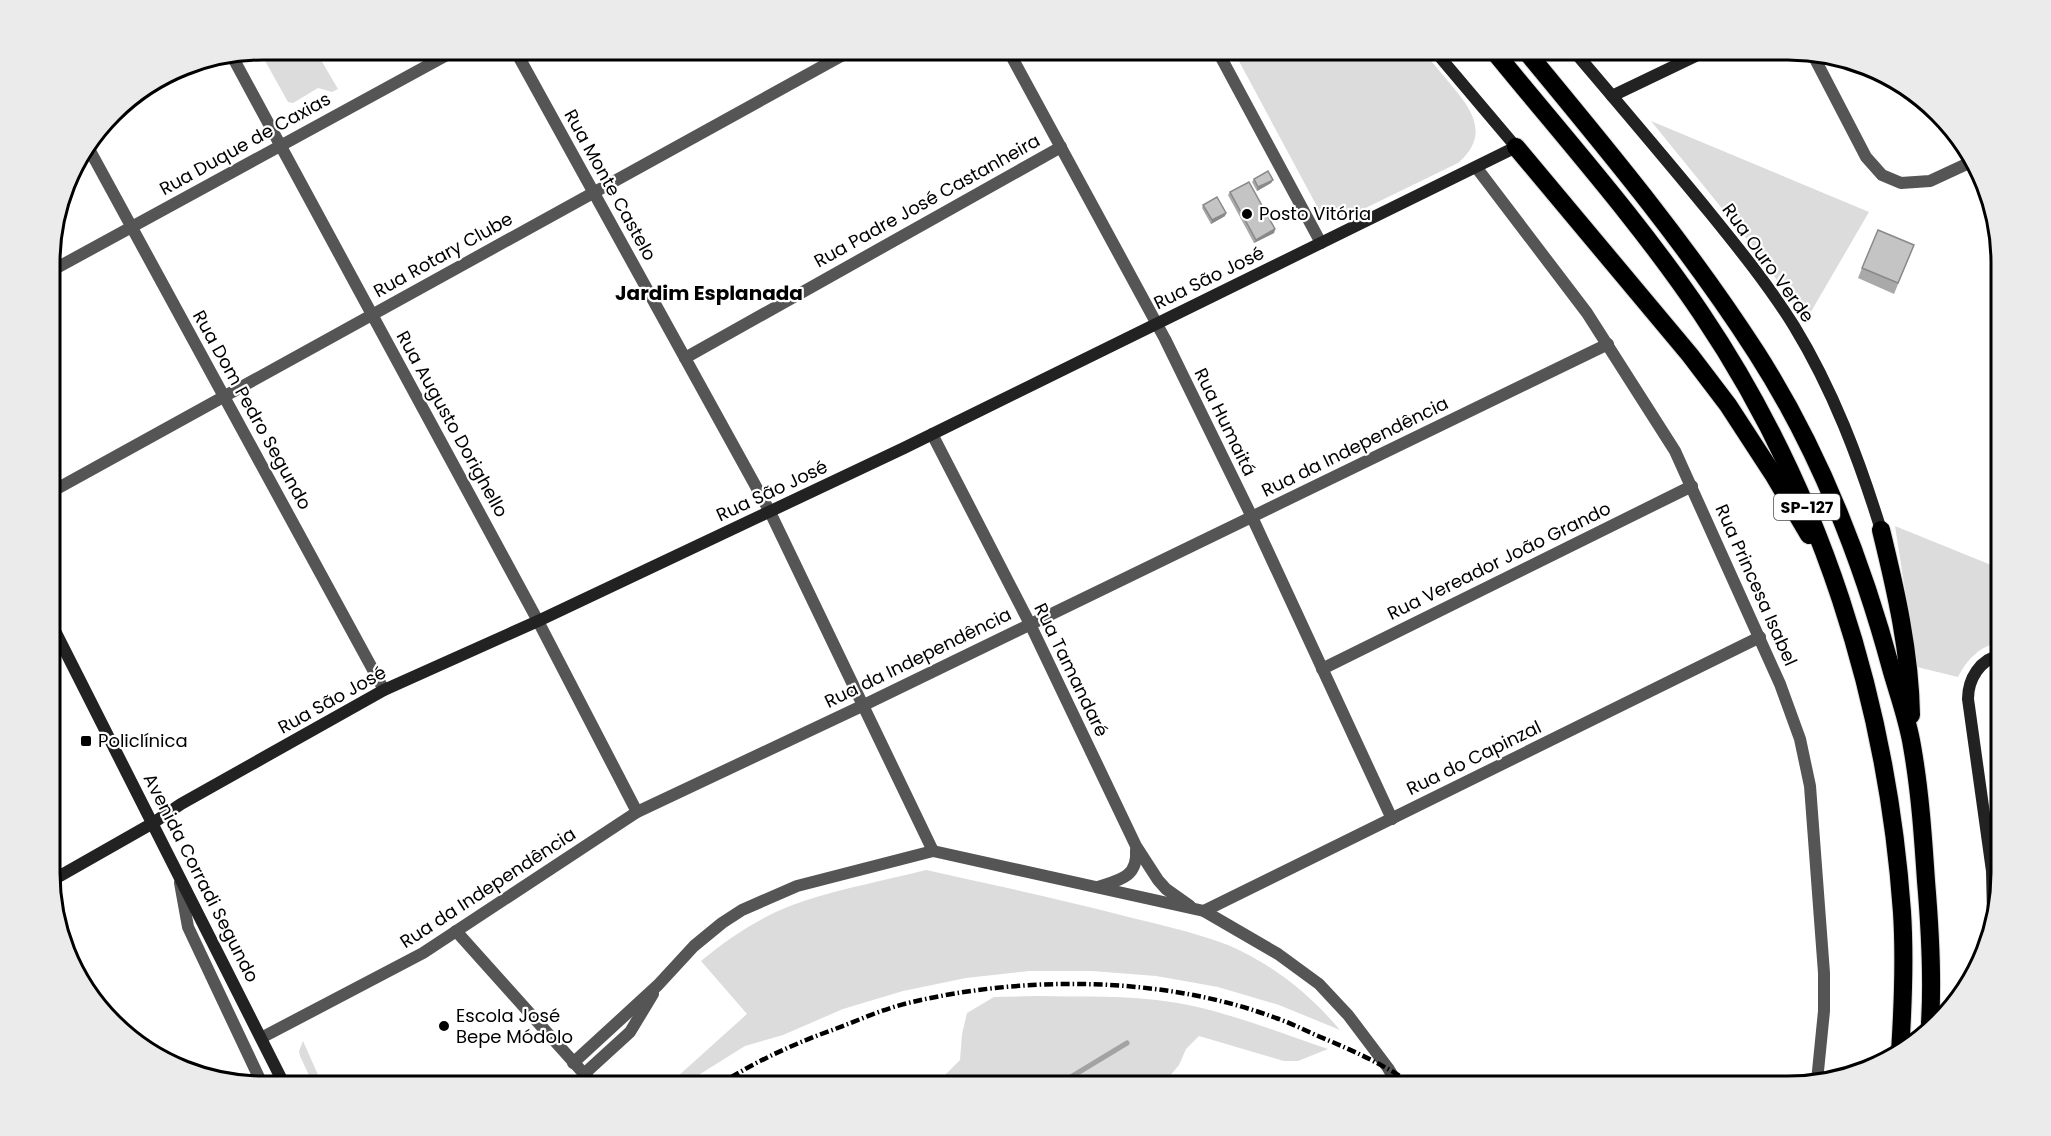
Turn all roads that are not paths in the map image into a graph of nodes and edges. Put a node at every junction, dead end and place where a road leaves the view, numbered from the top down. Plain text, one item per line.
1 (438, 60) edge
2 (521, 60) edge
3 (834, 60) edge
4 (1013, 60) edge
5 (1222, 60) edge
6 (1442, 60) edge
7 (1501, 60) edge
8 (1533, 60) edge
9 (1581, 60) edge
10 (1687, 60) edge
11 (235, 62) edge
12 (1817, 62) edge
13 (1612, 96) junction
14 (281, 146) junction
15 (1061, 147) junction
16 (1516, 147) junction
17 (92, 154) edge
18 (1965, 165) edge
19 (1476, 167) junction
20 (594, 192) junction
21 (132, 226) junction
22 (1321, 243) junction
23 (60, 265) edge
24 (372, 315) junction
25 (1157, 324) junction
26 (1608, 344) junction
27 (685, 358) junction
28 (224, 396) junction
29 (932, 434) junction
30 (1692, 486) junction
31 (60, 487) edge
32 (770, 512) junction
33 (1252, 517) junction
34 (1881, 530) joint
35 (1837, 585) junction
36 (538, 621) junction
37 (1030, 624) junction
38 (1760, 637) junction
39 (60, 640) edge
40 (1991, 659) edge
41 (1322, 669) junction
42 (384, 690) junction
43 (864, 705) junction
44 (1912, 744) junction
45 (637, 812) junction
46 (1392, 819) junction
47 (153, 823) junction
48 (1991, 841) edge
49 (1136, 846) junction
50 (933, 851) junction
51 (178, 873) junction
52 (60, 876) edge
53 (1097, 887) junction
54 (1199, 910) junction
55 (456, 931) junction
56 (658, 985) junction
57 (1930, 1018) edge
58 (261, 1038) junction
59 (1901, 1042) edge
60 (573, 1063) junction
61 (1818, 1073) edge
62 (584, 1074) joint
63 (258, 1076) edge
64 (280, 1076) edge
65 (1393, 1076) edge

1 - 14 street, Rua Duque de Caxias
2 - 20 street, Rua Monte Castelo
3 - 20 street, Rua Rotary Clube
4 - 15 street, Rua Humaitá
5 - 22 street
6 - 16 street
7 - 35 highway, SP-127
8 - 44 highway, SP-127
9 - 13 street, Rua Ouro Verde
10 - 13 street
11 - 14 street, Rua Augusto Dorighello
12 - 18 street
13 - 34 street, Rua Ouro Verde
14 - 21 street, Rua Duque de Caxias
14 - 24 street, Rua Augusto Dorighello
15 - 25 street, Rua Humaitá
15 - 27 street, Rua Padre José Castanheira
16 - 19 street, Rua São José
16 - 35 highway
17 - 21 street, Rua Dom Pedro Segundo
19 - 22 street, Rua São José
19 - 26 street, Rua Princesa Isabel
20 - 24 street, Rua Rotary Clube
20 - 27 street, Rua Monte Castelo
21 - 23 street, Rua Duque de Caxias
21 - 28 street, Rua Dom Pedro Segundo
22 - 25 street, Rua São José
24 - 28 street, Rua Rotary Clube
24 - 36 street, Rua Augusto Dorighello
25 - 29 street, Rua São José
25 - 33 street, Rua Humaitá
26 - 30 street, Rua Princesa Isabel
26 - 33 street, Rua da Independência
27 - 32 street, Rua Monte Castelo
28 - 31 street, Rua Rotary Clube
28 - 42 street, Rua Dom Pedro Segundo
29 - 32 street, Rua São José
29 - 37 street, Rua Tamandaré
30 - 38 street, Rua Princesa Isabel
30 - 41 street, Rua Vereador João Grando
32 - 36 street, Rua São José
32 - 43 street, Rua Monte Castelo
33 - 37 street, Rua da Independência
33 - 41 street, Rua Humaitá
34 - 44 highway
35 - 59 highway, SP-127
36 - 42 street, Rua São José
36 - 45 street, Rua Augusto Dorighello
37 - 43 street, Rua da Independência
37 - 49 street, Rua Tamandaré
38 - 46 street, Rua do Capinzal
38 - 61 street, Rua Princesa Isabel
39 - 47 street, Avenida Corradi Segundo
40 - 48 street
41 - 46 street, Rua Humaitá
42 - 47 street, Rua São José
43 - 45 street, Rua da Independência
43 - 50 street, Rua Monte Castelo
44 - 57 highway, SP-127
45 - 55 street, Rua da Independência
46 - 54 street, Rua do Capinzal
47 - 51 street, Avenida Corradi Segundo
47 - 52 street, Rua São José
49 - 53 street
49 - 54 street, Rua Tamandaré
50 - 53 street
50 - 56 street
51 - 58 street, Avenida Corradi Segundo
51 - 63 street
53 - 54 street
54 - 65 street
55 - 58 street, Rua da Independência
55 - 60 street
56 - 60 street
56 - 62 street
58 - 64 street, Avenida Corradi Segundo
60 - 62 street

